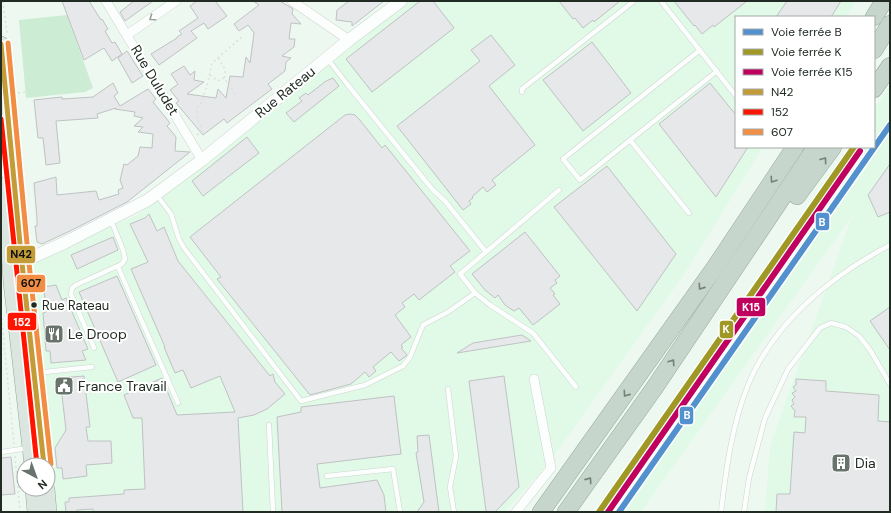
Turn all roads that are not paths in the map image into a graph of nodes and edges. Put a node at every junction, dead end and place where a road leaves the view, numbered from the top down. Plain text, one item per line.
1 (106, 1) edge
2 (176, 1) edge
3 (292, 1) edge
4 (401, 1) edge
5 (634, 1) edge
6 (661, 1) edge
7 (884, 1) edge
8 (875, 16) edge
9 (890, 24) edge
10 (127, 35) junction
11 (350, 40) junction
12 (1, 44) edge
13 (875, 48) edge
14 (700, 50) junction
15 (327, 58) junction
16 (890, 66) edge
17 (717, 71) junction
18 (875, 88) edge
19 (522, 92) dead end
20 (735, 95) edge
21 (1, 134) edge
22 (630, 140) junction
23 (794, 148) edge
24 (815, 148) edge
25 (832, 148) edge
26 (2, 149) edge
27 (202, 160) junction
28 (559, 190) dead end
29 (156, 194) junction
30 (689, 213) dead end
31 (111, 220) junction
32 (890, 245) edge
33 (486, 252) junction
34 (118, 267) junction
35 (12, 268) edge
36 (730, 276) junction
37 (475, 293) junction
38 (94, 348) dead end
39 (92, 367) dead end
40 (34, 373) junction
41 (534, 379) dead end
42 (890, 384) edge
43 (576, 387) dead end
44 (448, 389) dead end
45 (178, 403) dead end
46 (269, 425) dead end
47 (30, 447) junction
48 (1, 452) edge
49 (31, 457) edge
50 (43, 457) edge
51 (327, 476) dead end
52 (34, 497) edge
53 (48, 497) edge
54 (35, 512) edge
55 (49, 512) edge
56 (273, 512) edge
57 (400, 512) edge
58 (454, 512) edge
59 (516, 512) edge
60 (541, 512) edge
61 (566, 512) edge
62 (721, 512) edge
63 (744, 512) edge

1 - 10 street, Rue Duludet
2 -> 10 street
3 - 11 street
4 - 11 street, Rue Rateau
5 - 19 lane
6 - 14 lane
7 - 8 highway
9 - 13 highway
10 - 27 street, Rue Duludet
11 - 15 street, Rue Rateau
12 - 35 main road
14 - 17 lane
14 - 22 lane
15 - 27 street, Rue Rateau
15 - 33 lane
16 - 18 highway
17 - 20 lane
17 - 22 lane
21 - 26 main road
22 - 30 lane
23 -> 60 highway
24 - 36 highway
36 -> 25 highway
26 - 35 main road
27 - 29 street, Rue Rateau
28 - 33 lane
29 - 31 street, Rue Rateau
29 - 37 lane
31 - 34 lane
31 - 35 street, Rue Rateau
32 - 62 lane
33 - 37 lane
34 - 38 lane
34 - 45 lane
35 - 40 main road
35 - 47 main road
61 -> 36 highway
37 - 43 lane
39 - 40 lane
40 - 50 main road
41 - 59 street
42 - 63 lane
44 - 58 lane
46 - 56 lane
47 - 48 lane
47 - 49 main road
51 - 57 lane
52 - 54 main road
53 - 55 main road

